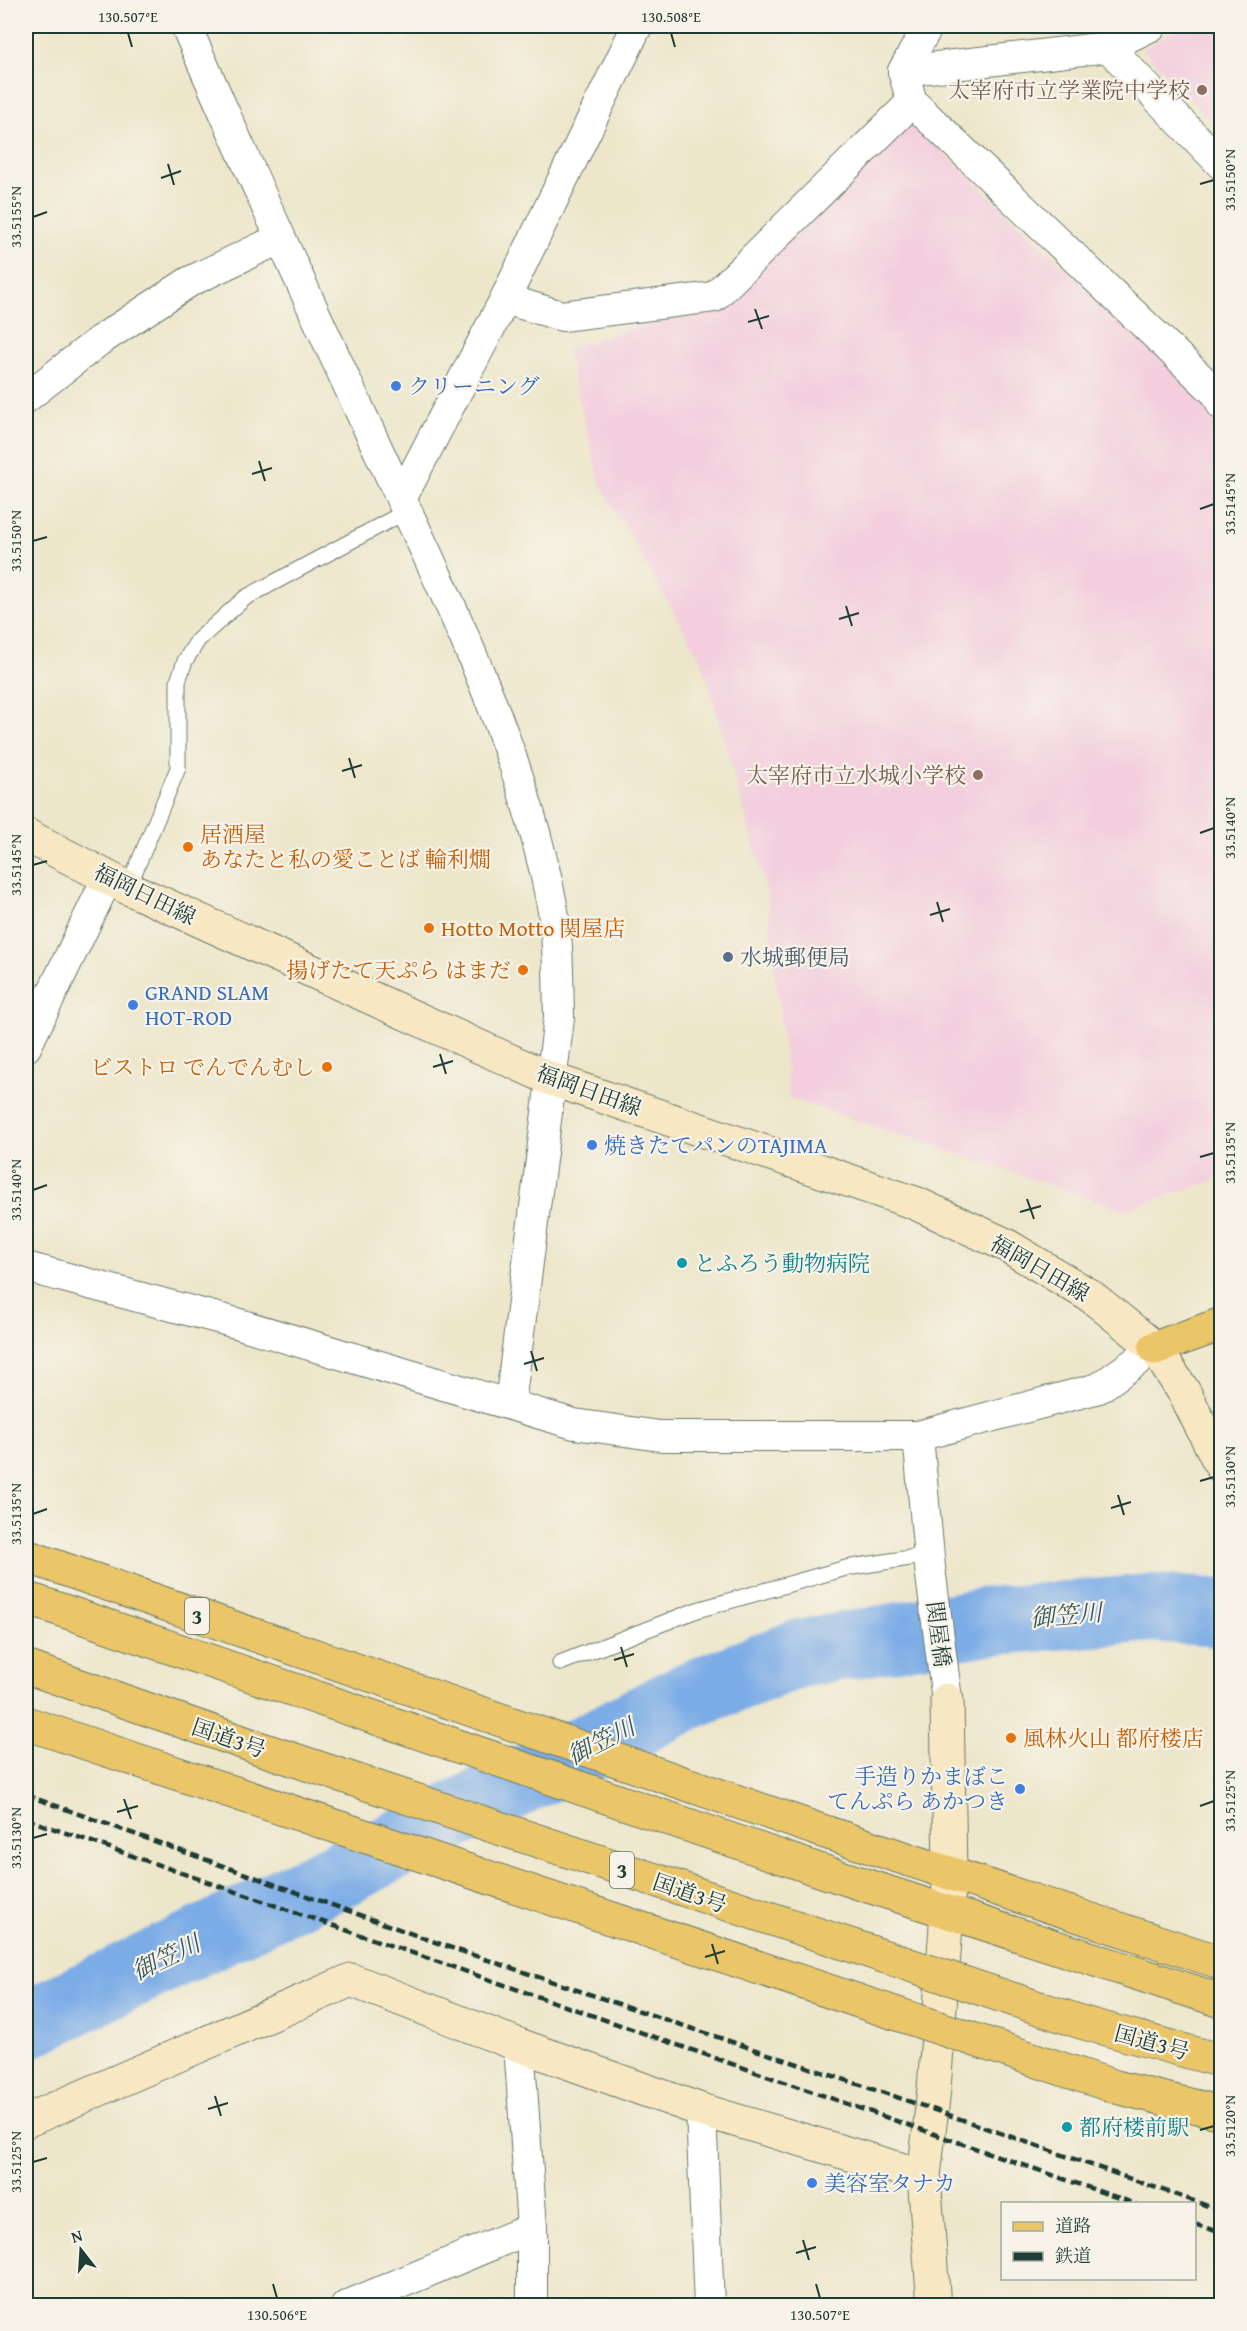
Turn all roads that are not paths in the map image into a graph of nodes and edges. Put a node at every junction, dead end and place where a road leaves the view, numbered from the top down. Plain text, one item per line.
1 (186, 26) edge
2 (637, 26) edge
3 (928, 26) edge
4 (1151, 26) edge
5 (1108, 47) junction
6 (903, 71) junction
7 (912, 102) junction
8 (1221, 165) edge
9 (279, 239) junction
10 (505, 300) junction
11 (1220, 395) edge
12 (26, 398) edge
13 (404, 505) junction
14 (26, 835) edge
15 (118, 883) junction
16 (26, 1047) edge
17 (551, 1079) junction
18 (26, 1267) edge
19 (1221, 1324) edge
20 (1155, 1348) junction
21 (510, 1404) junction
22 (918, 1436) junction
23 (1221, 1467) edge
24 (26, 1556) edge
25 (929, 1561) junction
26 (26, 1598) edge
27 (560, 1663) dead end
28 (26, 1667) edge
29 (947, 1700) joint
30 (26, 1723) edge
31 (950, 1872) junction
32 (948, 1910) junction
33 (1221, 1963) edge
34 (1221, 2001) edge
35 (519, 2046) junction
36 (1221, 2061) edge
37 (701, 2110) junction
38 (1221, 2113) edge
39 (26, 2121) edge
40 (924, 2176) junction
41 (532, 2228) junction
42 (346, 2306) edge
43 (532, 2306) edge
44 (709, 2306) edge
45 (934, 2306) edge

1 - 9 street
2 - 10 street
3 - 6 street
4 - 5 street
5 - 6 street
5 - 8 street
6 - 7 street
7 - 10 street
7 - 11 street
9 - 12 street
9 - 13 street
10 - 13 street
13 - 15 lane
13 - 17 street
14 - 15 street, 福岡日田線
15 - 16 street
15 - 17 street, 福岡日田線
17 - 20 street, 福岡日田線
17 - 21 street
18 - 21 street
19 - 20 main road
20 - 22 street
20 - 23 street, 福岡日田線
21 - 22 street
22 - 25 street, 関屋橋
24 - 31 main road, 3
25 - 27 lane
25 - 29 street, 関屋橋
26 - 32 main road, 3
28 - 36 main road, 国道3号 / 3, bridge
29 - 31 street
30 - 38 main road, 3, bridge
31 - 32 street
31 - 33 main road, 3
32 - 34 main road, 3
32 - 40 street
35 - 37 street
35 - 39 street
35 - 41 street
37 - 40 street
37 - 44 street
40 - 45 street
41 - 42 street
41 - 43 street

